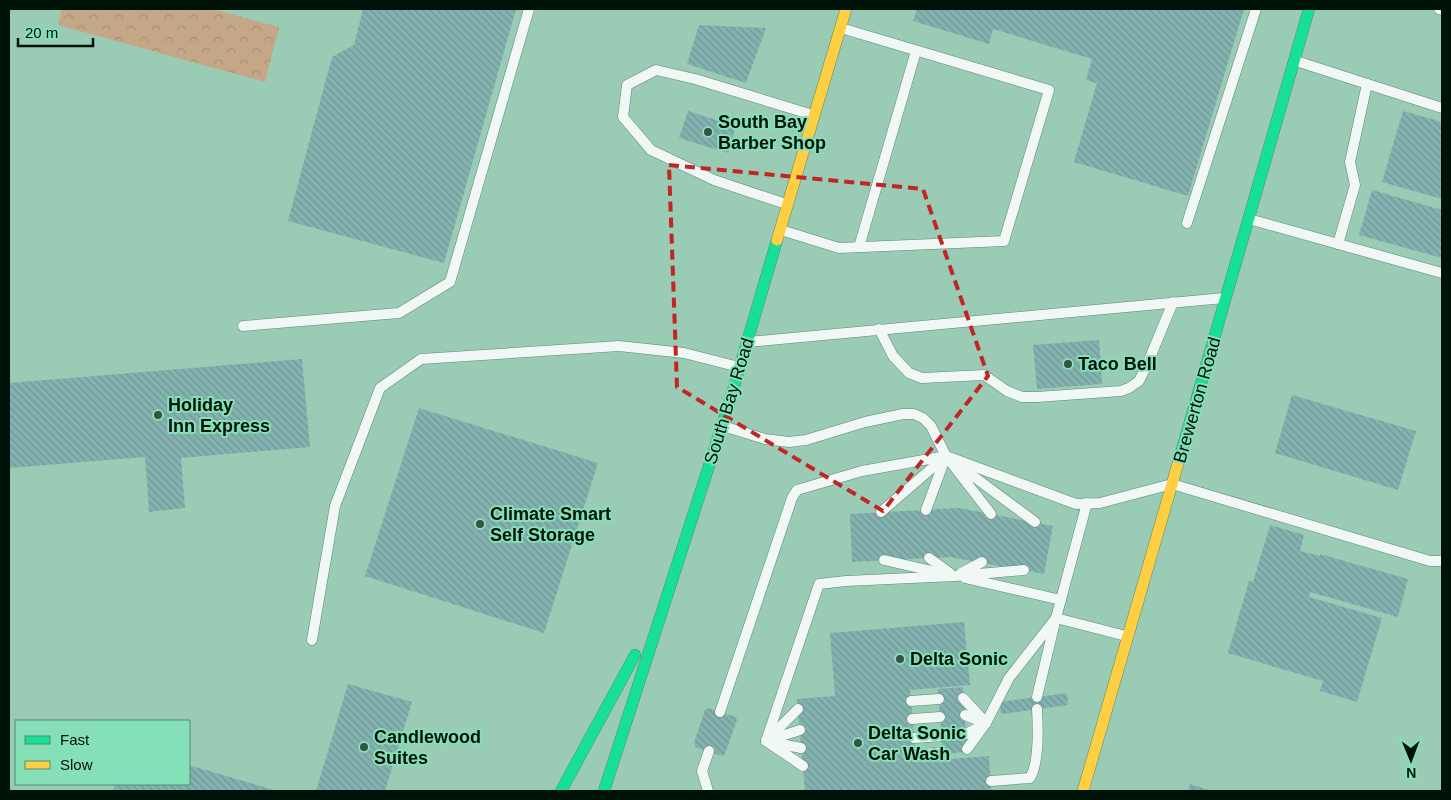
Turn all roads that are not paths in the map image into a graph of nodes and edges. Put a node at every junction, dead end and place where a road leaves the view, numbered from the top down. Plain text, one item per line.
1 (529, 9) edge
2 (846, 9) edge
3 (1256, 9) edge
4 (1309, 9) edge
5 (840, 28) junction
6 (916, 51) junction
7 (1294, 60) junction
8 (1367, 84) junction
9 (1442, 108) edge
10 (814, 115) junction
11 (787, 204) junction
12 (1249, 219) junction
13 (1187, 223) dead end
14 (780, 230) junction
15 (1338, 244) junction
16 (858, 247) junction
17 (1442, 273) edge
18 (1226, 298) junction
19 (1173, 302) junction
20 (243, 326) dead end
21 (879, 330) junction
22 (747, 342) junction
23 (740, 367) junction
24 (722, 425) junction
25 (946, 456) junction
26 (1172, 484) junction
27 (1087, 503) junction
28 (926, 510) dead end
29 (881, 512) dead end
30 (991, 514) dead end
31 (1035, 522) dead end
32 (928, 558) dead end
33 (884, 560) dead end
34 (1442, 561) edge
35 (982, 562) dead end
36 (1024, 570) dead end
37 (955, 576) junction
38 (669, 592) junction
39 (1061, 600) junction
40 (1056, 618) junction
41 (1128, 636) junction
42 (312, 640) dead end
43 (1037, 697) dead end
44 (963, 698) dead end
45 (939, 699) dead end
46 (911, 701) dead end
47 (798, 709) dead end
48 (1037, 709) dead end
49 (720, 712) dead end
50 (965, 715) dead end
51 (940, 717) dead end
52 (912, 719) dead end
53 (986, 723) junction
54 (800, 730) dead end
55 (966, 734) dead end
56 (942, 736) dead end
57 (914, 738) dead end
58 (766, 741) junction
59 (801, 748) dead end
60 (967, 749) dead end
61 (709, 751) dead end
62 (942, 752) dead end
63 (915, 755) dead end
64 (803, 766) dead end
65 (991, 781) dead end
66 (561, 791) edge
67 (604, 791) edge
68 (708, 791) edge
69 (1083, 791) edge

1 - 20 lane
2 - 5 main road, South Bay Road
3 - 13 lane
4 - 7 main road, Brewerton Road
5 - 6 lane
5 - 10 main road, South Bay Road
6 - 16 lane
6 - 16 lane
7 - 8 lane
7 - 12 main road, Brewerton Road
8 - 9 lane
8 - 15 lane
10 - 11 main road, South Bay Road
10 - 11 lane
11 - 14 main road, South Bay Road
12 - 15 lane
12 - 18 main road, Brewerton Road
14 - 16 lane
14 - 22 main road, South Bay Road
15 - 17 lane
18 - 19 lane
18 - 26 main road, Brewerton Road
19 - 21 lane
19 - 21 lane
21 - 22 lane
22 - 23 main road, South Bay Road
23 - 24 main road, South Bay Road
23 - 42 lane
24 - 25 lane
24 - 38 main road, South Bay Road
25 - 27 lane
25 - 28 lane
25 - 29 lane
25 - 30 lane
25 - 31 lane
25 - 49 lane
26 - 27 lane
26 - 34 lane
26 - 41 main road, Brewerton Road
27 - 39 lane
32 - 37 lane
33 - 37 lane
35 - 37 lane
36 - 37 lane
37 - 39 lane
37 - 58 lane
38 - 66 main road
38 - 67 main road, South Bay Road
39 - 40 lane
40 - 41 lane
40 - 43 lane
40 - 53 lane
41 - 69 main road, Brewerton Road
44 - 53 lane
45 - 46 lane
47 - 58 lane
48 - 65 lane
50 - 53 lane
51 - 52 lane
53 - 55 lane
53 - 60 lane
54 - 58 lane
56 - 57 lane
58 - 59 lane
58 - 64 lane
61 - 68 lane
62 - 63 lane

